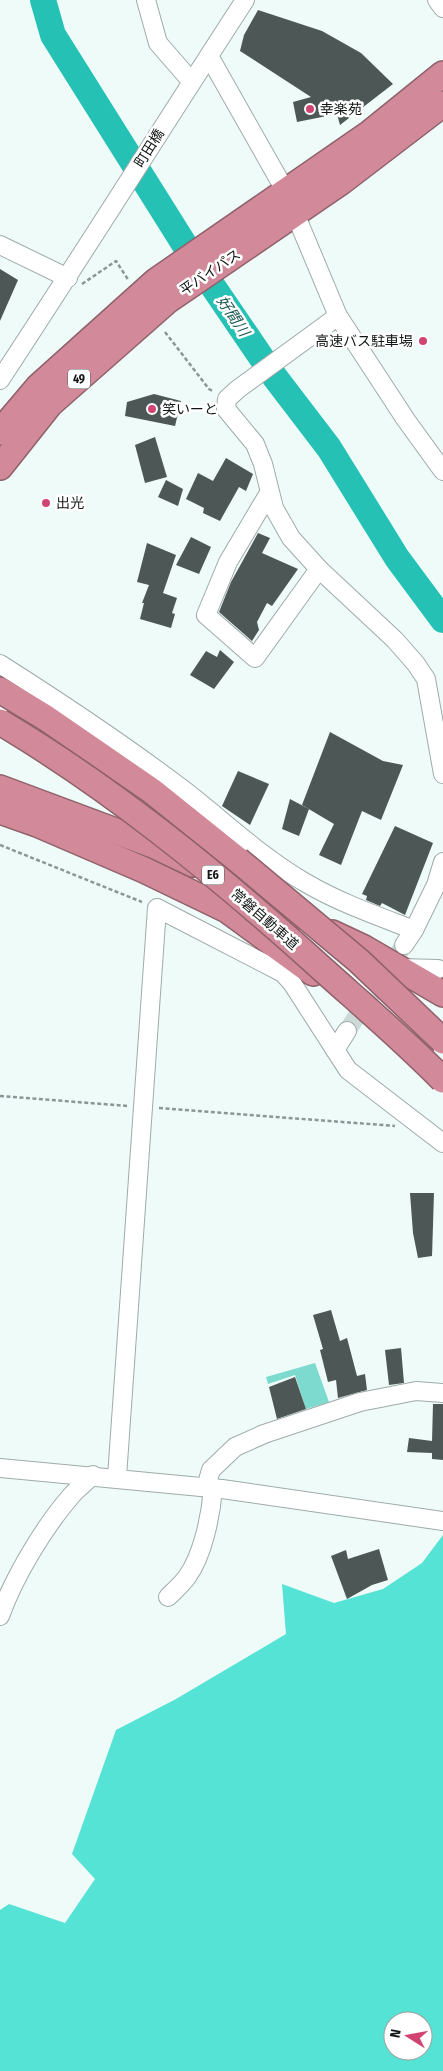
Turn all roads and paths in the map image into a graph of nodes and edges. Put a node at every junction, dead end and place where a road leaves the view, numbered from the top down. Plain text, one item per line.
1 (146, 0) edge
2 (245, 0) edge
3 (437, 0) edge
4 (443, 8) edge
5 (209, 56) junction
6 (443, 74) edge
7 (192, 81) junction
8 (443, 104) edge
9 (290, 203) junction
10 (0, 245) edge
11 (68, 278) junction
12 (129, 281) dead end
13 (162, 291) junction
14 (332, 321) junction
15 (165, 332) dead end
16 (0, 380) edge
17 (232, 394) junction
18 (0, 432) edge
19 (0, 466) edge
20 (443, 471) edge
21 (269, 493) junction
22 (319, 569) junction
23 (0, 664) edge
24 (0, 690) edge
25 (0, 722) edge
26 (443, 774) edge
27 (0, 788) edge
28 (0, 811) edge
29 (0, 845) edge
30 (443, 862) edge
31 (157, 908) junction
32 (414, 930) junction
33 (401, 957) junction
34 (438, 969) dead end
35 (443, 994) edge
36 (347, 1031) tunnel mouth
37 (443, 1040) edge
38 (335, 1050) junction
39 (443, 1076) edge
40 (443, 1080) edge
41 (0, 1096) edge
42 (143, 1107) junction
43 (395, 1126) dead end
44 (443, 1143) edge
45 (443, 1393) edge
46 (0, 1468) edge
47 (93, 1475) junction
48 (117, 1477) junction
49 (209, 1487) junction
50 (443, 1521) edge
51 (168, 1597) dead end
52 (0, 1616) edge

1 - 7 street
2 - 5 street, 町田橋
3 - 4 street
5 - 7 street, 町田橋
5 - 9 street
6 - 9 highway, 平バイパス / 49
7 - 11 street, 町田橋
8 - 9 highway, 平バイパス / 49
9 - 13 highway, 平バイパス / 49
9 - 13 highway, 平バイパス / 49
9 - 14 street
10 - 11 street
11 - 12 path
11 - 16 street, 町田橋
13 - 18 highway, 平バイパス / 49
13 - 19 highway, 平バイパス / 49
14 - 17 street
14 - 20 street
15 - 17 path
17 - 21 street
21 - 22 street
21 - 22 street
22 - 26 street
23 - 32 street
24 - 37 highway, 常磐自動車道 / E6, bridge
25 - 40 highway, 常磐自動車道 / E6, bridge
27 - 33 highway
28 - 39 highway
29 - 31 path
30 - 32 street
31 - 38 street
31 - 42 street
32 - 33 street
33 - 34 street
33 - 35 highway
36 - 38 street
38 - 44 street
41 - 42 path
42 - 43 path
42 - 48 street
45 - 49 street
46 - 47 street
47 - 48 street
47 - 52 street
48 - 49 street
49 - 50 street
49 - 51 street

